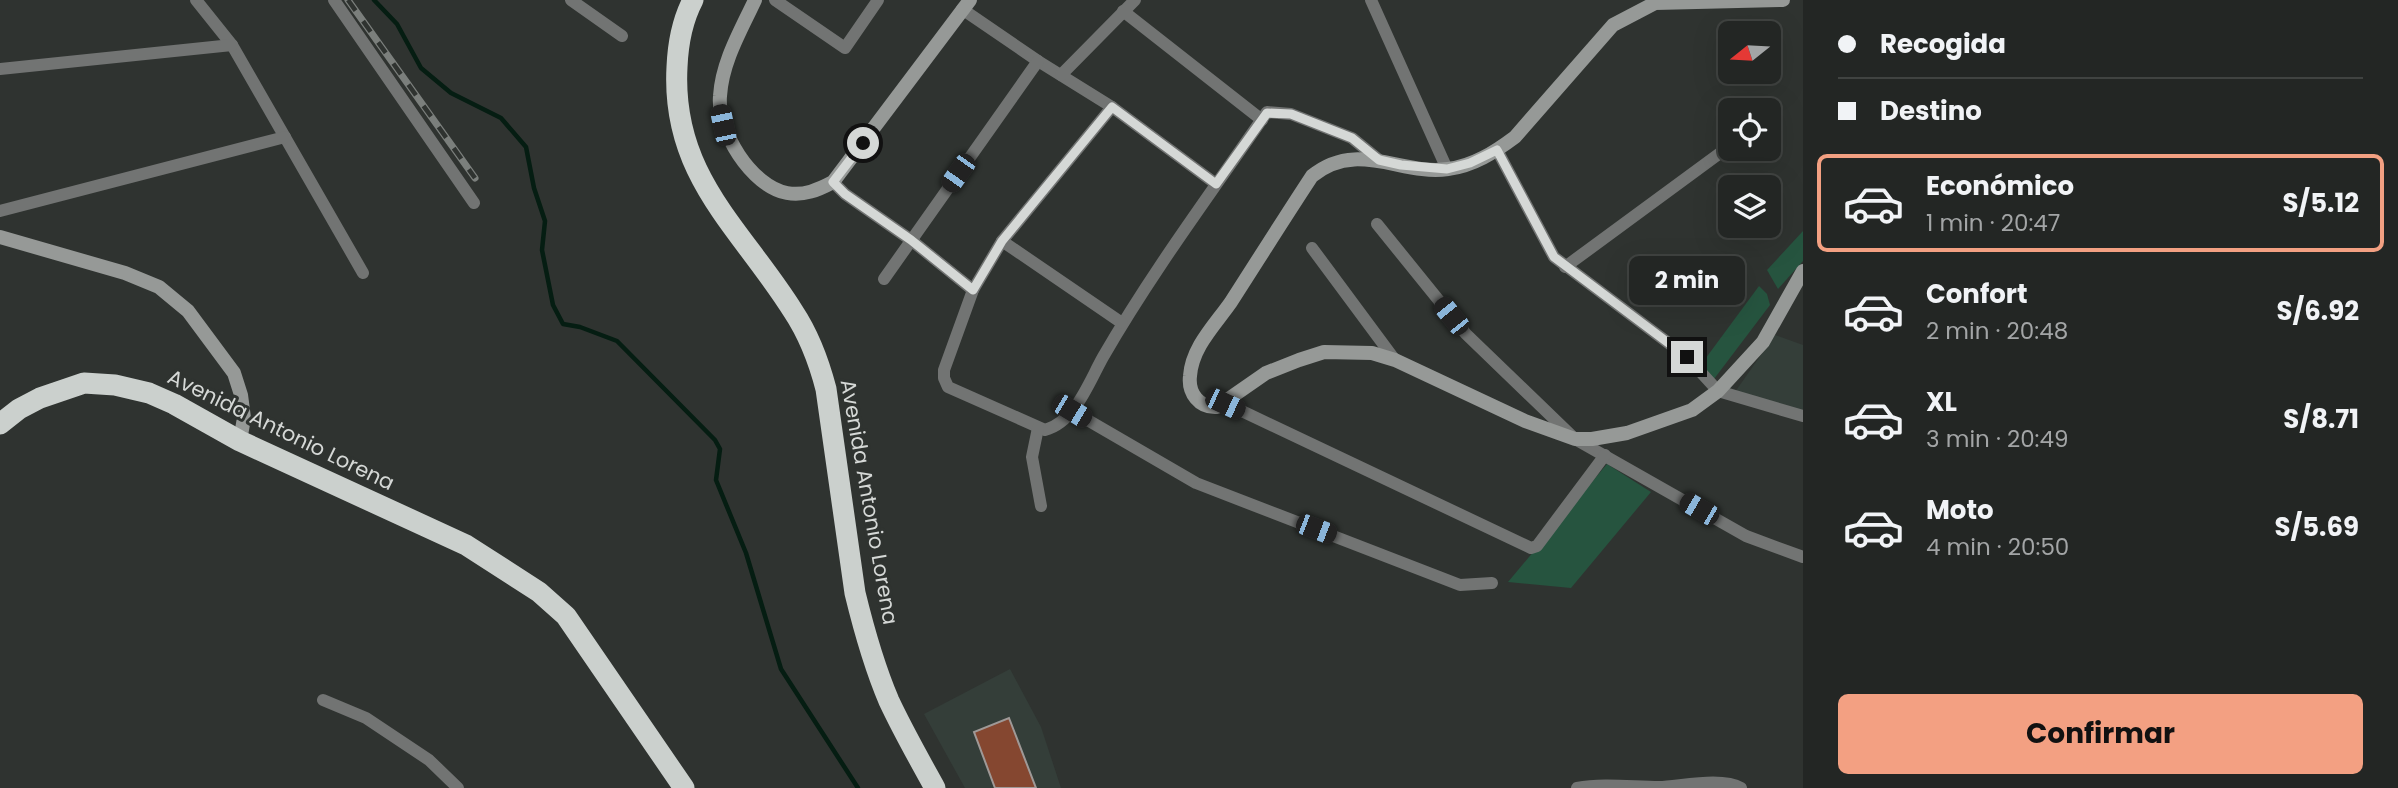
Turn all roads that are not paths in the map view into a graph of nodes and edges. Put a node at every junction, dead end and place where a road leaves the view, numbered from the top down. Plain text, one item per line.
1 (196, 0) edge
2 (334, 0) edge
3 (571, 0) edge
4 (693, 0) edge
5 (755, 0) edge
6 (775, 0) edge
7 (878, 0) edge
8 (1135, 0) edge
9 (1371, 0) edge
10 (1783, 0) edge
11 (966, 4) edge
12 (1123, 12) junction
13 (622, 36) dead end
14 (232, 46) junction
15 (1038, 61) junction
16 (0, 69) edge
17 (1061, 75) junction
18 (1112, 107) junction
19 (1262, 120) junction
20 (285, 137) junction
21 (1497, 150) junction
22 (1718, 155) edge
23 (1379, 160) junction
24 (1447, 169) junction
25 (833, 182) junction
26 (1216, 184) junction
27 (474, 203) dead end
28 (0, 211) edge
29 (1377, 224) dead end
30 (0, 237) edge
31 (911, 240) junction
32 (1002, 241) junction
33 (1312, 248) dead end
34 (1565, 267) junction
35 (1803, 271) edge
36 (363, 273) dead end
37 (884, 279) dead end
38 (973, 290) junction
39 (1122, 323) junction
40 (1395, 360) junction
41 (1718, 391) junction
42 (1225, 404) junction
43 (1072, 411) junction
44 (1803, 416) edge
45 (0, 424) edge
46 (1038, 428) junction
47 (1575, 439) junction
48 (240, 441) junction
49 (1605, 455) junction
50 (1041, 506) dead end
51 (1803, 556) edge
52 (1492, 583) dead end
53 (323, 700) dead end
54 (1660, 787) edge
55 (458, 788) edge
56 (684, 788) edge
57 (935, 788) edge
58 (1577, 788) edge
59 (1741, 788) edge

1 - 14 street
2 - 27 street
3 - 13 street
4 - 57 highway, Avenida Antonio Lorena
5 - 25 main road
6 - 7 street
8 - 12 street
9 - 24 street
10 - 21 main road
11 - 15 street
11 - 25 main road
12 - 17 street
12 - 19 street
14 - 16 street
14 - 20 street
15 - 17 street
15 - 31 street
17 - 18 street
18 - 26 street
18 - 32 street
19 - 23 street
19 - 26 street
20 - 28 street
20 - 36 street
21 - 24 main road
21 - 34 street
22 - 34 street
23 - 24 main road
23 - 42 main road
25 - 31 street
26 - 39 street
29 - 47 street
30 - 48 main road
31 - 37 street
31 - 38 street
32 - 38 street
32 - 39 street
33 - 40 street
34 - 41 street
35 - 41 main road
38 - 46 street
39 - 43 street
40 - 42 main road
40 - 47 main road
41 - 44 street
41 - 47 main road
42 - 49 street
43 - 46 street
43 - 52 street
45 - 48 highway, Avenida Antonio Lorena
46 - 50 street
47 - 49 street
48 - 56 highway, Avenida Antonio Lorena
49 - 51 street
53 - 55 street
54 - 58 street
54 - 59 street

